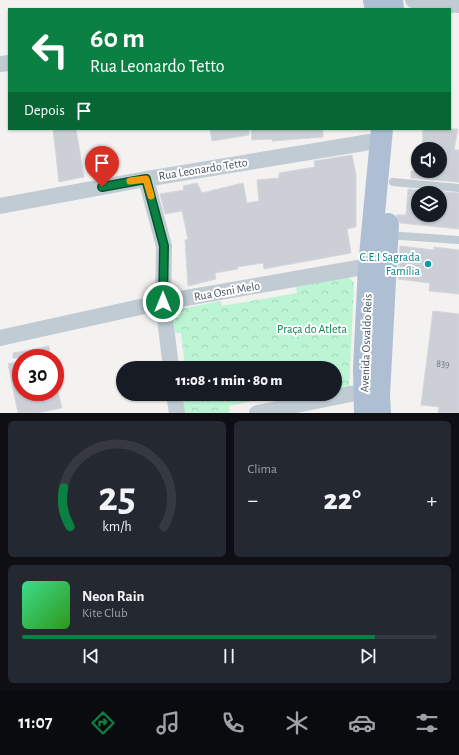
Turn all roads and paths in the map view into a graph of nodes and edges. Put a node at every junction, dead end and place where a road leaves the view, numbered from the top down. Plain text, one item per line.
1 (417, 4) edge
2 (459, 5) edge
3 (387, 133) edge
4 (146, 179) junction
5 (393, 182) junction
6 (459, 188) edge
7 (0, 206) edge
8 (386, 235) junction
9 (459, 240) edge
10 (377, 266) junction
11 (163, 302) junction
12 (0, 338) edge
13 (170, 361) edge
14 (372, 390) junction
15 (175, 401) edge
16 (177, 413) edge
17 (257, 413) edge
18 (365, 413) edge
19 (380, 413) edge

1 - 2 street
3 - 4 street, Rua Leonardo Tetto
3 - 5 main road, Avenida Osvaldo Reis
3 - 10 main road, Avenida Osvaldo Reis
4 - 7 street, Rua Leonardo Tetto
4 - 11 street
5 - 6 lane
5 - 8 main road, Avenida Osvaldo Reis
8 - 9 lane
8 - 10 main road, Avenida Osvaldo Reis
10 - 11 street, Rua Osni Melo
10 - 14 main road, Avenida Osvaldo Reis
11 - 12 street, Rua Osni Melo
11 - 13 street
14 - 17 street
14 - 18 main road, Avenida Osvaldo Reis
14 - 19 main road, Avenida Osvaldo Reis
15 - 16 street

